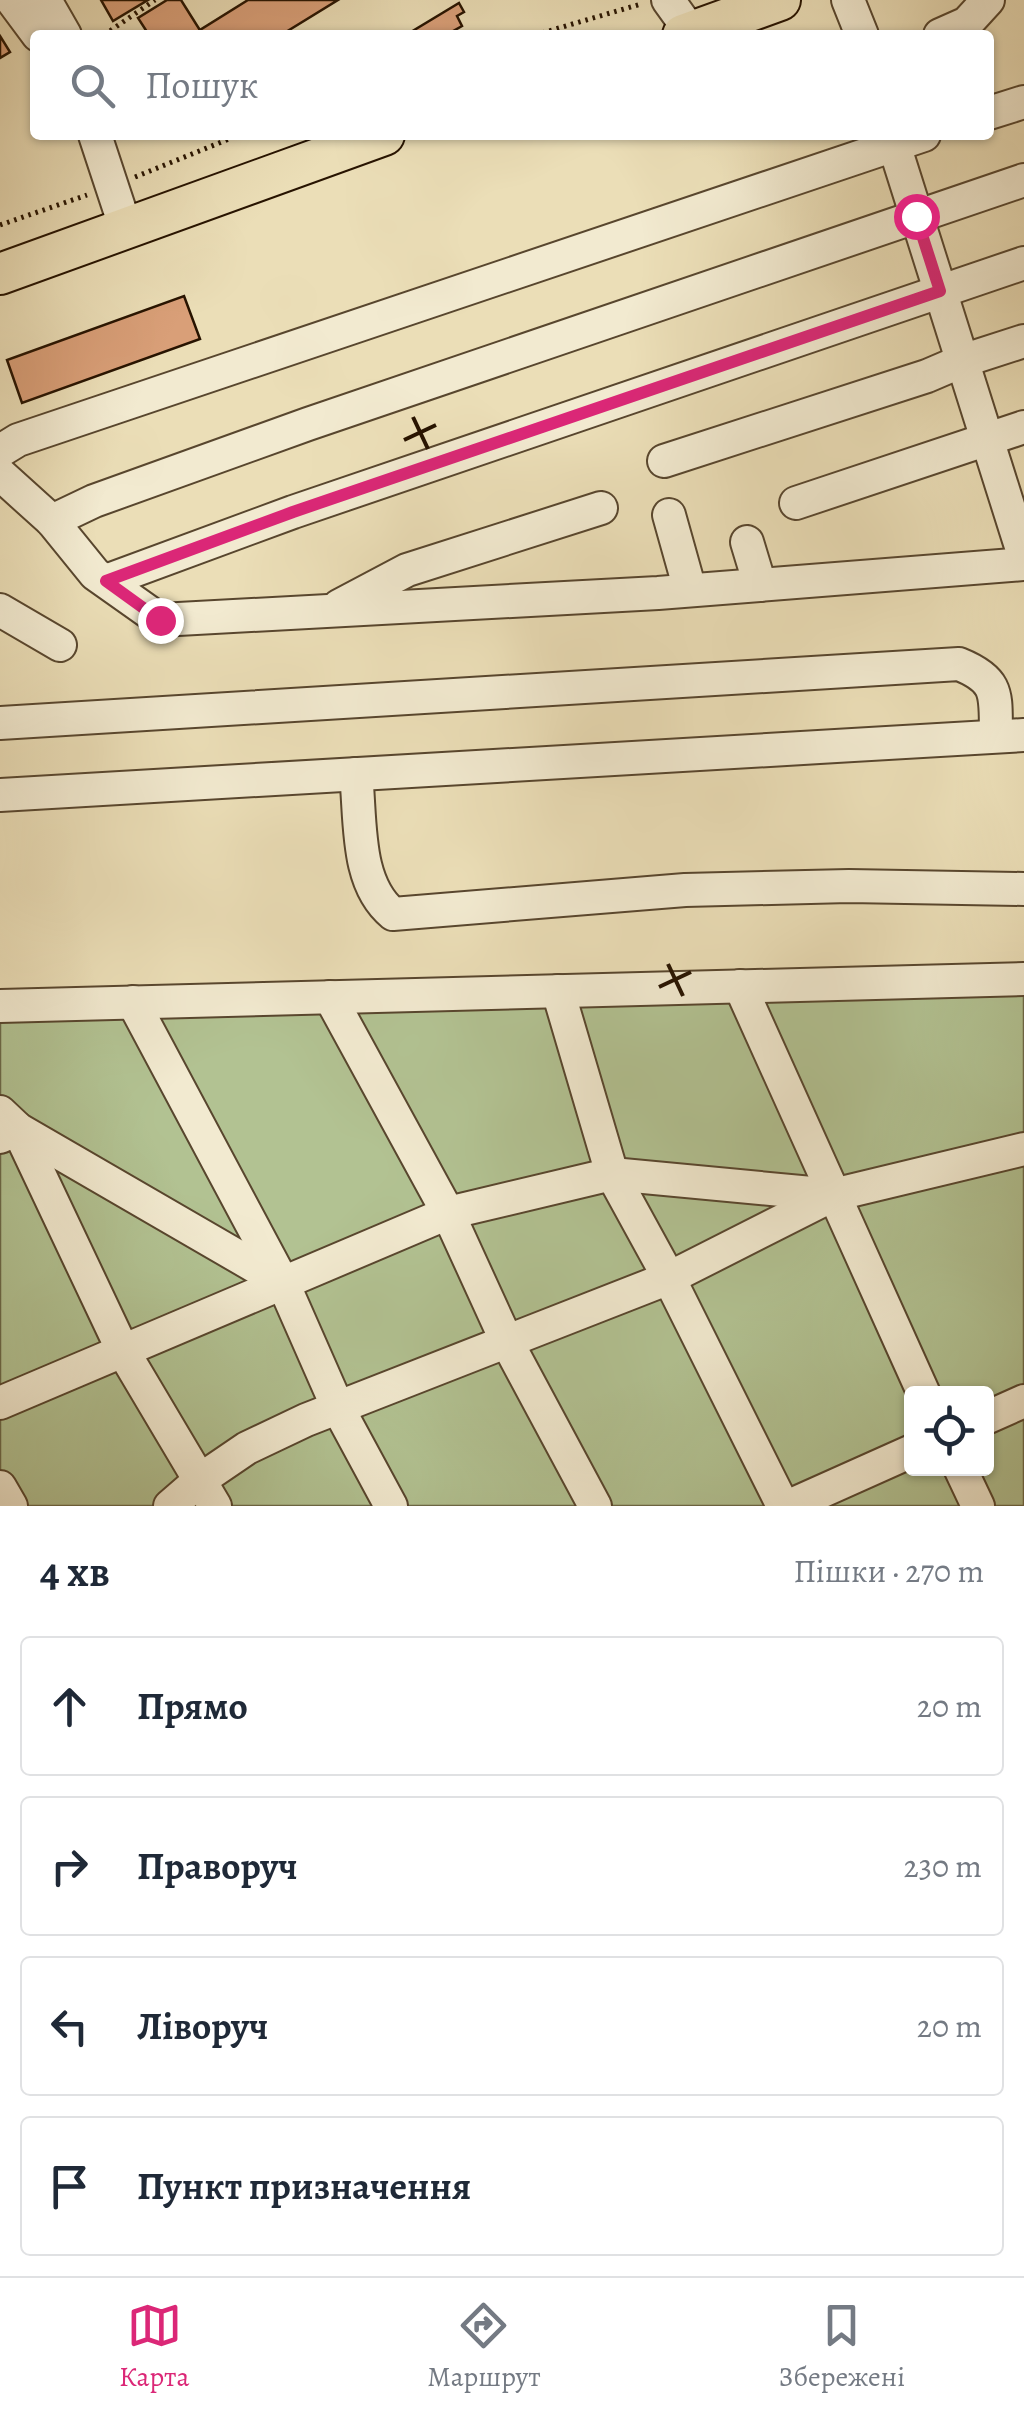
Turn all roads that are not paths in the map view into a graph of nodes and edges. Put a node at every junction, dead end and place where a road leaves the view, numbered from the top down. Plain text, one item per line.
1 (12, 0) edge
2 (45, 0) edge
3 (780, 0) edge
4 (848, 0) edge
5 (988, 0) edge
6 (681, 22) edge
7 (34, 30) edge
8 (62, 30) edge
9 (860, 30) edge
10 (951, 30) edge
11 (1024, 102) edge
12 (994, 111) edge
13 (97, 140) edge
14 (370, 140) edge
15 (897, 140) edge
16 (903, 140) edge
17 (1024, 180) edge
18 (916, 216) junction
19 (126, 230) junction
20 (1024, 264) edge
21 (0, 274) edge
22 (940, 291) junction
23 (1024, 341) edge
24 (962, 361) junction
25 (1024, 427) edge
26 (987, 439) junction
27 (0, 451) edge
28 (664, 461) dead end
29 (0, 474) edge
30 (796, 503) dead end
31 (601, 508) dead end
32 (669, 515) dead end
33 (1019, 520) edge
34 (52, 522) junction
35 (747, 542) dead end
36 (1024, 556) edge
37 (1024, 564) edge
38 (106, 581) junction
39 (760, 585) junction
40 (690, 590) junction
41 (0, 610) edge
42 (330, 611) junction
43 (60, 646) dead end
44 (0, 724) edge
45 (1010, 735) edge
46 (356, 774) junction
47 (0, 795) edge
48 (1024, 889) edge
49 (1024, 979) edge
50 (740, 986) junction
51 (558, 992) junction
52 (330, 997) junction
53 (133, 1002) junction
54 (0, 1006) edge
55 (6, 1126) edge
56 (1024, 1149) edge
57 (612, 1174) junction
58 (833, 1195) junction
59 (448, 1213) junction
60 (669, 1278) junction
61 (284, 1283) junction
62 (507, 1342) junction
63 (123, 1351) junction
64 (920, 1386) edge
65 (1024, 1401) edge
66 (0, 1404) edge
67 (338, 1408) junction
68 (994, 1414) edge
69 (904, 1455) edge
70 (964, 1476) edge
71 (0, 1487) edge
72 (208, 1493) edge
73 (11, 1506) edge
74 (170, 1506) edge
75 (391, 1506) edge
76 (595, 1506) edge
77 (786, 1506) edge
78 (978, 1506) edge

1 - 7 lane
2 - 8 lane
3 - 6 main road
4 - 9 lane
5 - 10 lane
11 - 12 lane
13 - 19 lane
14 - 19 main road
15 - 27 lane
16 - 18 lane
17 - 18 lane
18 - 22 lane
18 - 34 lane
19 - 21 main road
20 - 22 lane
22 - 24 lane
22 - 38 lane
23 - 24 lane
24 - 26 lane
24 - 28 lane
25 - 26 lane
26 - 30 lane
26 - 33 lane
29 - 34 lane
31 - 42 lane
32 - 40 lane
33 - 36 lane
34 - 38 lane
35 - 39 lane
37 - 39 lane
38 - 42 lane
39 - 40 lane
40 - 42 lane
41 - 43 lane
44 - 45 lane
45 - 46 lane
46 - 47 lane
46 - 48 lane
49 - 50 lane
50 - 51 lane
50 - 58 lane
51 - 52 lane
51 - 57 lane
52 - 53 lane
52 - 59 lane
53 - 54 lane
53 - 61 lane
55 - 61 lane
55 - 63 lane
56 - 58 lane
57 - 58 lane
57 - 59 lane
57 - 60 lane
58 - 60 lane
58 - 64 lane
59 - 61 lane
59 - 62 lane
60 - 62 lane
60 - 77 lane
61 - 63 lane
61 - 67 lane
62 - 67 lane
62 - 76 lane
63 - 66 lane
63 - 72 lane
65 - 68 lane
67 - 72 lane
67 - 75 lane
69 - 77 lane
70 - 78 lane
71 - 73 lane
72 - 74 lane

